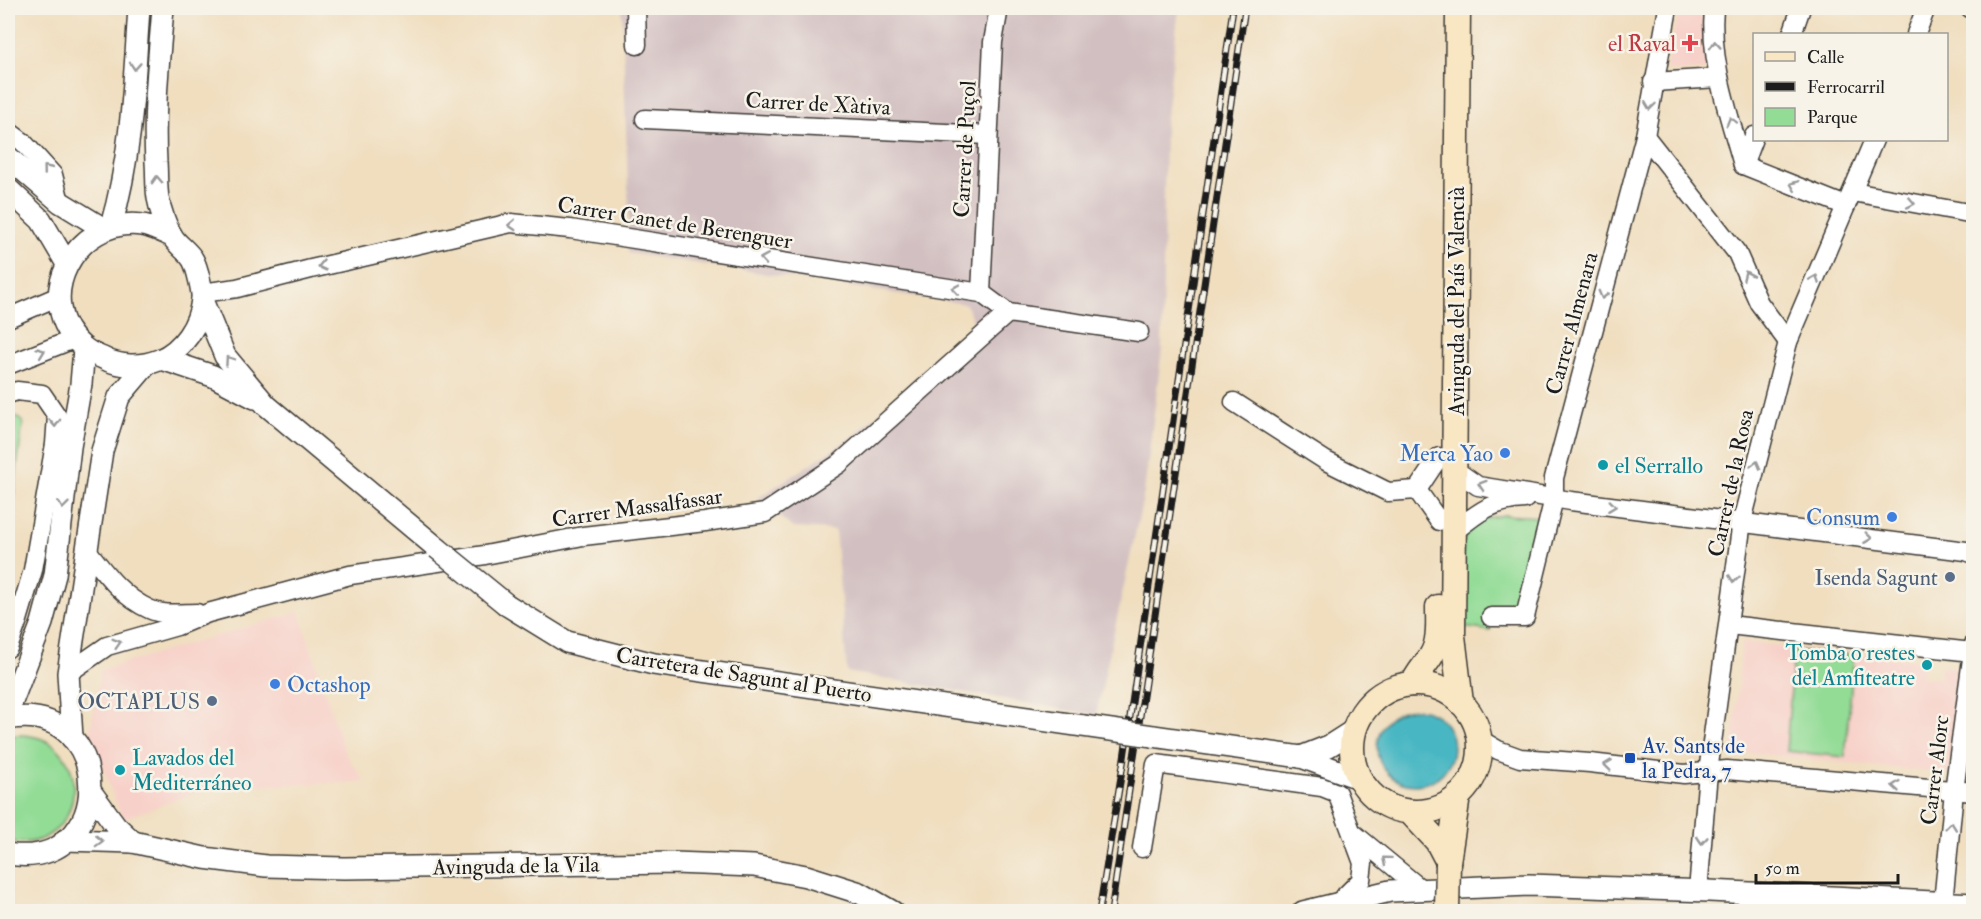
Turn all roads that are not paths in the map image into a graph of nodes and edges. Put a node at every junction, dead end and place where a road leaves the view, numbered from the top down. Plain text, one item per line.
1 (139, 8) edge
2 (163, 8) edge
3 (636, 8) edge
4 (999, 8) edge
5 (1443, 8) edge
6 (1458, 8) edge
7 (1668, 8) edge
8 (1801, 8) edge
9 (1926, 8) edge
10 (1970, 8) edge
11 (1714, 9) edge
12 (1974, 10) edge
13 (1792, 33) edge
14 (1916, 33) edge
15 (637, 45) dead end
16 (1719, 78) junction
17 (1653, 82) junction
18 (645, 119) dead end
19 (8, 131) edge
20 (988, 135) junction
21 (1646, 136) junction
22 (1753, 141) edge
23 (1874, 141) edge
24 (8, 157) edge
25 (1743, 165) junction
26 (12, 195) edge
27 (1850, 199) junction
28 (60, 202) junction
29 (1974, 214) edge
30 (108, 227) junction
31 (172, 236) junction
32 (67, 264) junction
33 (981, 293) junction
34 (59, 296) junction
35 (202, 296) junction
36 (1008, 313) junction
37 (8, 318) edge
38 (1139, 332) dead end
39 (1788, 342) junction
40 (79, 344) junction
41 (154, 362) junction
42 (8, 365) edge
43 (8, 394) edge
44 (1234, 402) dead end
45 (266, 405) junction
46 (1447, 464) junction
47 (1416, 490) junction
48 (1554, 498) junction
49 (1742, 521) junction
50 (1447, 526) junction
51 (87, 550) junction
52 (1974, 554) edge
53 (208, 613) junction
54 (1491, 617) dead end
55 (1729, 625) junction
56 (8, 648) edge
57 (1973, 648) edge
58 (68, 673) junction
59 (1413, 684) junction
60 (1461, 703) junction
61 (8, 712) edge
62 (8, 719) edge
63 (1354, 730) junction
64 (72, 738) junction
65 (1479, 739) junction
66 (1301, 758) junction
67 (1708, 772) junction
68 (1359, 778) junction
69 (1954, 791) junction
70 (91, 792) junction
71 (1974, 792) edge
72 (1458, 796) junction
73 (1410, 812) junction
74 (1352, 832) junction
75 (65, 840) junction
76 (133, 842) junction
77 (1142, 848) dead end
78 (8, 854) edge
79 (1448, 862) junction
80 (1421, 889) junction
81 (1698, 891) junction
82 (1340, 901) junction
83 (1943, 903) junction
84 (1974, 904) edge
85 (893, 912) edge
86 (1304, 912) edge
87 (1447, 912) edge

1 -> 30 street
31 -> 2 street
3 - 15 street
4 - 20 street, Carrer de Puçol
5 - 46 main road, Avinguda del País Valencià
6 - 46 main road, Avinguda del País Valencià
7 - 17 street, Carrer Almenara
8 - 13 street
9 - 14 street
10 - 12 street
16 -> 11 street
16 - 17 street
25 -> 16 street
17 -> 21 street, Carrer Almenara
18 - 20 street, Carrer de Xàtiva
28 -> 19 street
20 - 33 street, Carrer de Puçol
39 -> 21 street
21 -> 48 street, Carrer Almenara
22 - 25 street
23 - 27 street, Carrer de la Rosa
24 - 28 street
27 -> 25 street
26 - 32 street
27 -> 29 street
39 -> 27 street, Carrer de la Rosa
28 - 30 street
30 - 31 street
30 - 32 street
31 - 35 street
32 - 34 street
33 -> 35 street, Carrer Canet de Berenguer
33 - 36 street, Carrer Canet de Berenguer
34 - 37 street
34 - 40 street
35 - 41 street
45 -> 35 street, Carretera de Sagunt al Puerto
36 - 38 street, Carrer Canet de Berenguer
36 - 53 street, Carrer Massalfassar
49 -> 39 street, Carrer de la Rosa
40 - 41 street
42 -> 40 street
40 -> 61 street
41 - 45 street, Carretera de Sagunt al Puerto
41 - 51 street
43 -> 56 street
44 - 47 street
45 - 66 street, Carretera de Sagunt al Puerto, bridge
46 - 47 street
48 -> 46 street
46 - 50 main road, Avinguda del País Valencià
47 - 50 street
48 -> 49 street
48 - 50 street
48 - 54 street, Carrer Almenara
49 -> 52 street
49 -> 55 street, Carrer de la Rosa
50 - 59 main road, Avinguda del País Valencià
50 - 60 main road, Avinguda del País Valencià
51 - 53 street, Carrer Massalfassar
51 - 58 street
58 -> 53 street, Carrer Massalfassar
55 - 57 street
55 - 67 street, Carrer de la Rosa
57 - 69 street, Carrer Alorc
58 - 64 street
59 - 60 main road
59 - 63 main road
60 - 65 main road
62 - 64 street
63 - 66 street
63 - 68 main road
64 - 70 street
67 -> 65 street
65 - 72 main road
66 - 68 street, Carretera de Sagunt al Puerto
69 -> 67 street
67 -> 81 street, Carrer de la Rosa
68 - 73 main road
69 - 71 street
83 -> 69 street, Carrer Alorc
70 - 75 street
70 - 76 street
72 - 73 main road
72 - 79 main road
73 - 79 main road
74 - 77 street
80 -> 74 street
74 - 82 street
75 -> 76 street, Avinguda de la Vila
75 - 78 street
76 - 85 street, Avinguda de la Vila
79 - 87 main road, bridge
80 - 81 street
80 - 82 street
81 - 83 street
82 - 86 street
83 - 84 street

